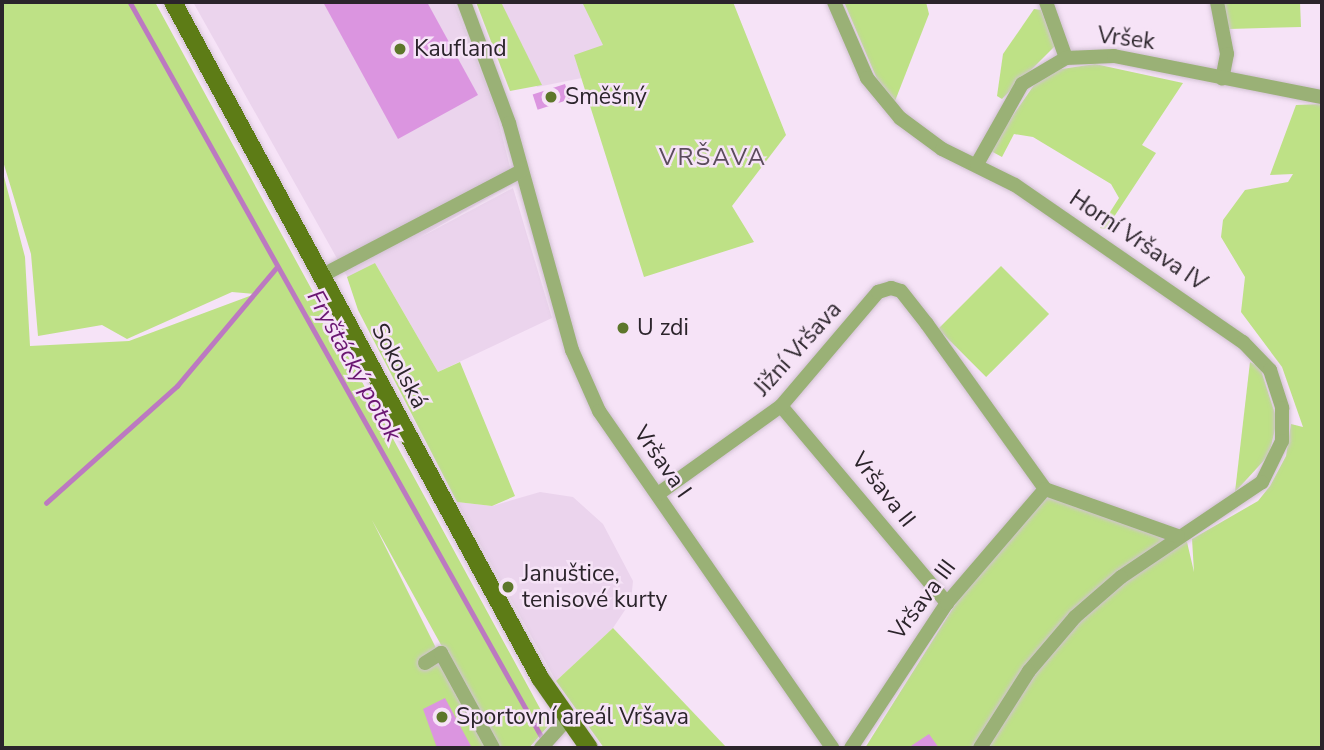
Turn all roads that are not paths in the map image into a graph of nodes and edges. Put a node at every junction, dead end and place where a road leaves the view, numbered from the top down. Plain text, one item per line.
1 (173, 2) edge
2 (464, 2) edge
3 (834, 2) edge
4 (1046, 2) edge
5 (1217, 2) edge
6 (1066, 58) junction
7 (1222, 79) junction
8 (1321, 97) edge
9 (978, 164) junction
10 (522, 171) junction
11 (323, 275) junction
12 (781, 406) junction
13 (1045, 489) junction
14 (658, 494) junction
15 (1178, 536) junction
16 (947, 604) junction
17 (425, 663) dead end
18 (565, 721) junction
19 (545, 743) edge
20 (493, 748) edge
21 (589, 748) edge
22 (832, 748) edge
23 (851, 748) edge
24 (980, 748) edge

1 - 11 main road, Sokolská
2 - 10 street, Vršava I
3 - 9 street, Horní Vršava IV
4 - 6 street
5 - 7 street
6 - 7 street, Vršek
6 - 9 street, Vršek
7 - 8 street, Vršek
9 - 15 street, Horní Vršava IV
10 - 11 street
10 - 14 street, Vršava I
11 - 18 main road, Sokolská
12 - 13 street, Jižní Vršava
12 - 14 street, Jižní Vršava
12 - 16 street, Vršava II
13 - 15 street
13 - 16 street, Vršava III
14 - 22 street, Vršava I
15 - 24 street, Horní Vršava IV
16 - 23 street, Vršava III
17 - 20 street
18 - 19 street
18 - 21 main road, Sokolská

